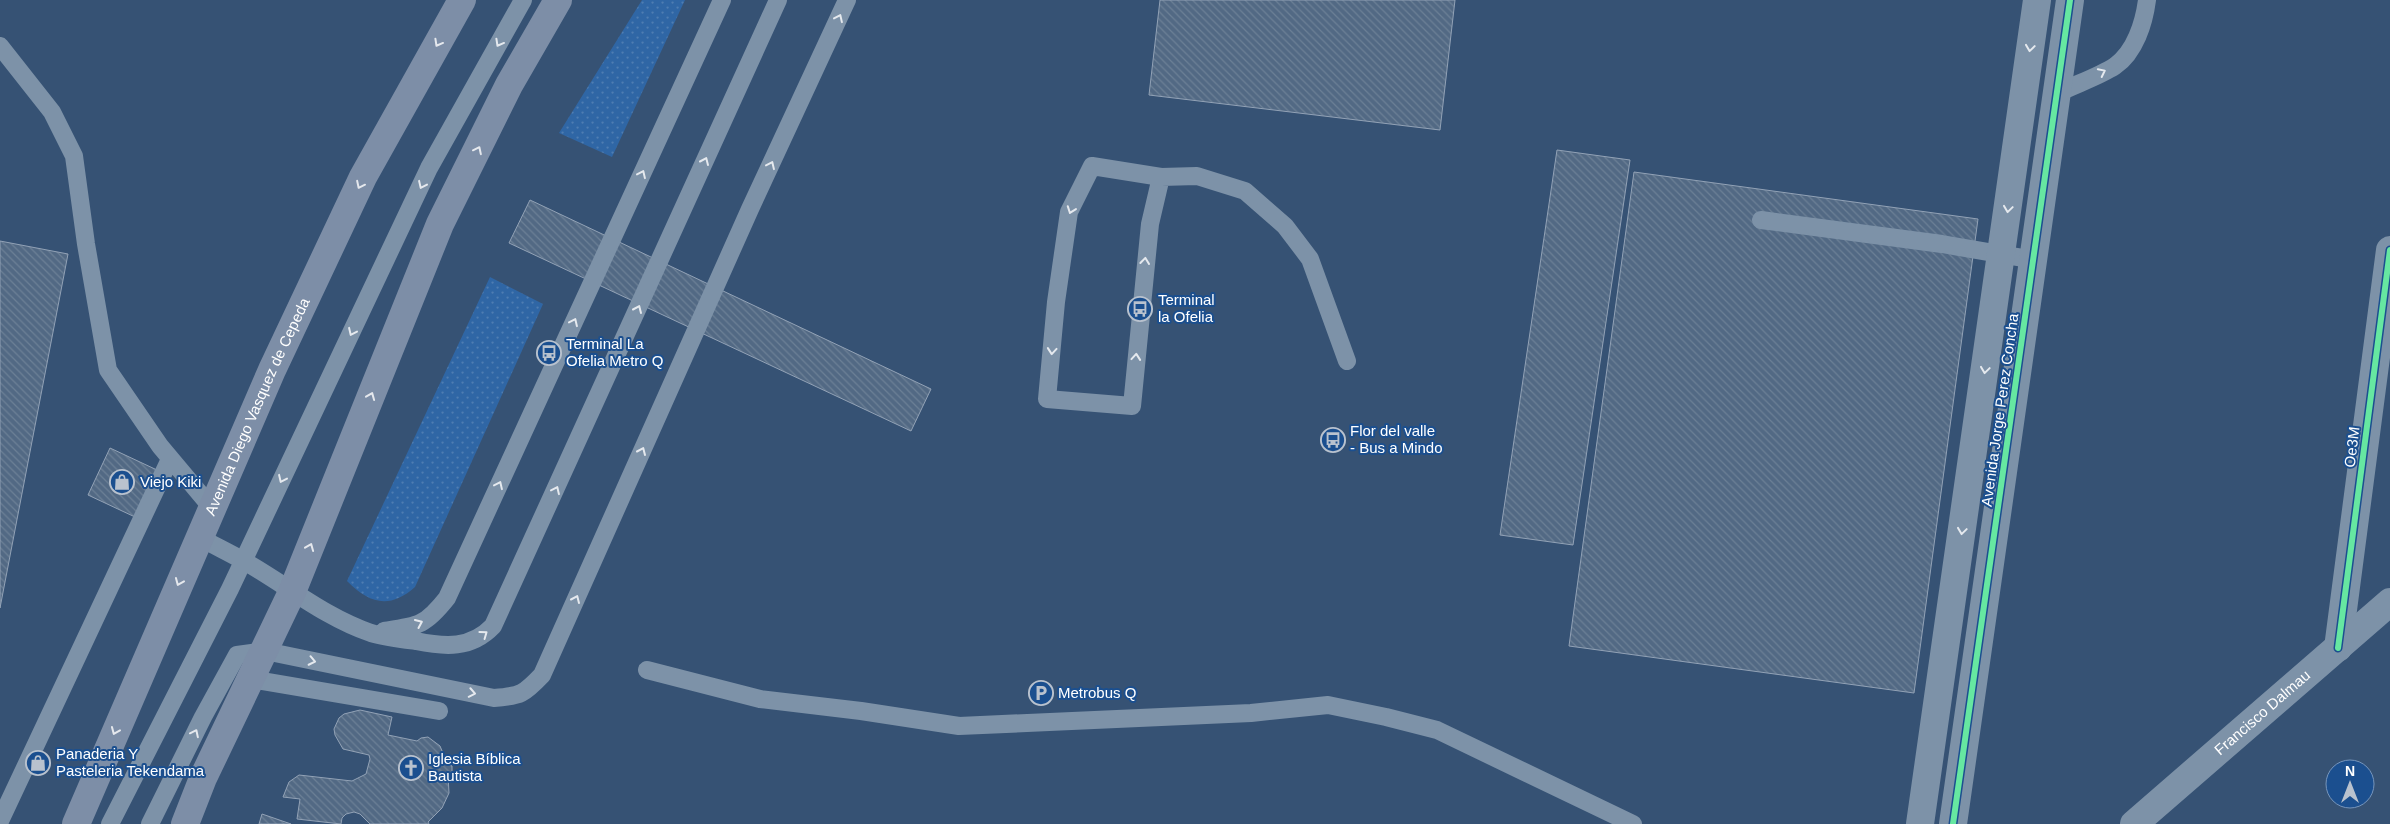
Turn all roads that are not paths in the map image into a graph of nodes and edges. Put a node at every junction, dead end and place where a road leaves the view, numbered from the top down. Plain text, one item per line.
1 (462, 0) edge
2 (523, 0) edge
3 (558, 0) edge
4 (722, 0) edge
5 (778, 0) edge
6 (847, 0) edge
7 (2037, 0) edge
8 (2070, 0) edge
9 (2147, 0) edge
10 (0, 46) edge
11 (2058, 93) junction
12 (1161, 178) junction
13 (1761, 220) dead end
14 (2390, 250) edge
15 (2001, 254) junction
16 (2034, 260) junction
17 (1347, 361) dead end
18 (170, 459) junction
19 (212, 508) junction
20 (199, 538) junction
21 (243, 561) junction
22 (292, 592) junction
23 (2390, 602) edge
24 (372, 633) junction
25 (2338, 648) junction
26 (265, 651) junction
27 (647, 670) dead end
28 (250, 679) junction
29 (439, 711) dead end
30 (76, 820) edge
31 (0, 821) edge
32 (110, 824) edge
33 (150, 824) edge
34 (185, 824) edge
35 (1633, 824) edge
36 (1920, 824) edge
37 (1953, 824) edge
38 (2134, 824) edge

1 -> 19 main road, Avenida Diego Vasquez de Cepeda
2 -> 21 lane
22 -> 3 main road
24 -> 4 lane
24 -> 5 lane
26 -> 6 lane
7 -> 15 street, Avenida Jorge Perez Concha
8 - 11 street, Avenida Jorge Perez Concha
11 -> 9 lane
10 - 18 lane
11 - 16 street, Avenida Jorge Perez Concha
12 -> 12 lane
12 - 17 lane
13 - 15 lane
14 - 25 street, Oe3M
15 - 16 lane
15 -> 36 street, Avenida Jorge Perez Concha
16 - 37 street, Avenida Jorge Perez Concha
18 - 19 lane
18 - 31 lane
19 - 20 main road, Avenida Diego Vasquez de Cepeda
20 - 21 lane
20 -> 30 main road, Avenida Diego Vasquez de Cepeda
21 - 22 lane
21 - 32 lane
22 - 24 lane
22 - 26 main road
23 - 25 street, Francisco Dalmau
25 - 38 street, Francisco Dalmau
26 - 28 main road
33 -> 26 lane
27 - 35 lane
28 - 29 lane
28 - 34 main road

